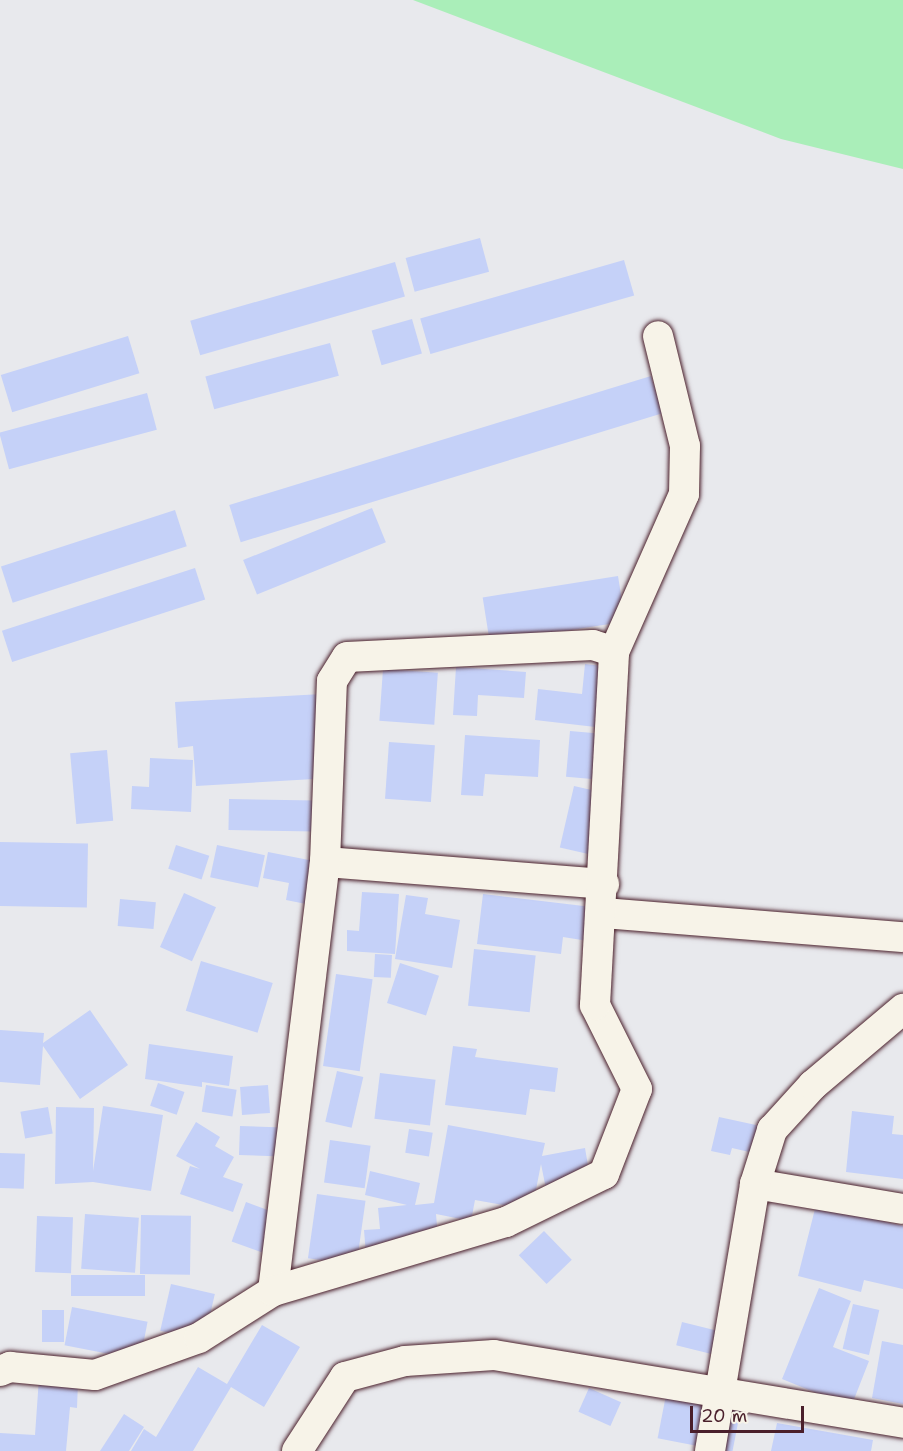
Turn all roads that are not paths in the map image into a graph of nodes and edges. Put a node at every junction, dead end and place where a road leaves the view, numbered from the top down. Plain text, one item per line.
1 (658, 336) dead end
2 (614, 652) junction
3 (326, 862) junction
4 (603, 898) junction
5 (903, 937) edge
6 (903, 1009) edge
7 (755, 1184) junction
8 (903, 1209) edge
9 (273, 1291) junction
10 (0, 1371) edge
11 (720, 1391) junction
12 (903, 1423) edge
13 (297, 1451) edge
14 (710, 1451) edge

1 - 2 street
2 - 3 street
2 - 4 street
3 - 4 street
3 - 9 street
4 - 5 street
4 - 9 street
6 - 7 street
7 - 8 street
7 - 11 street
9 - 10 street
11 - 12 street
11 - 13 street
11 - 14 street

